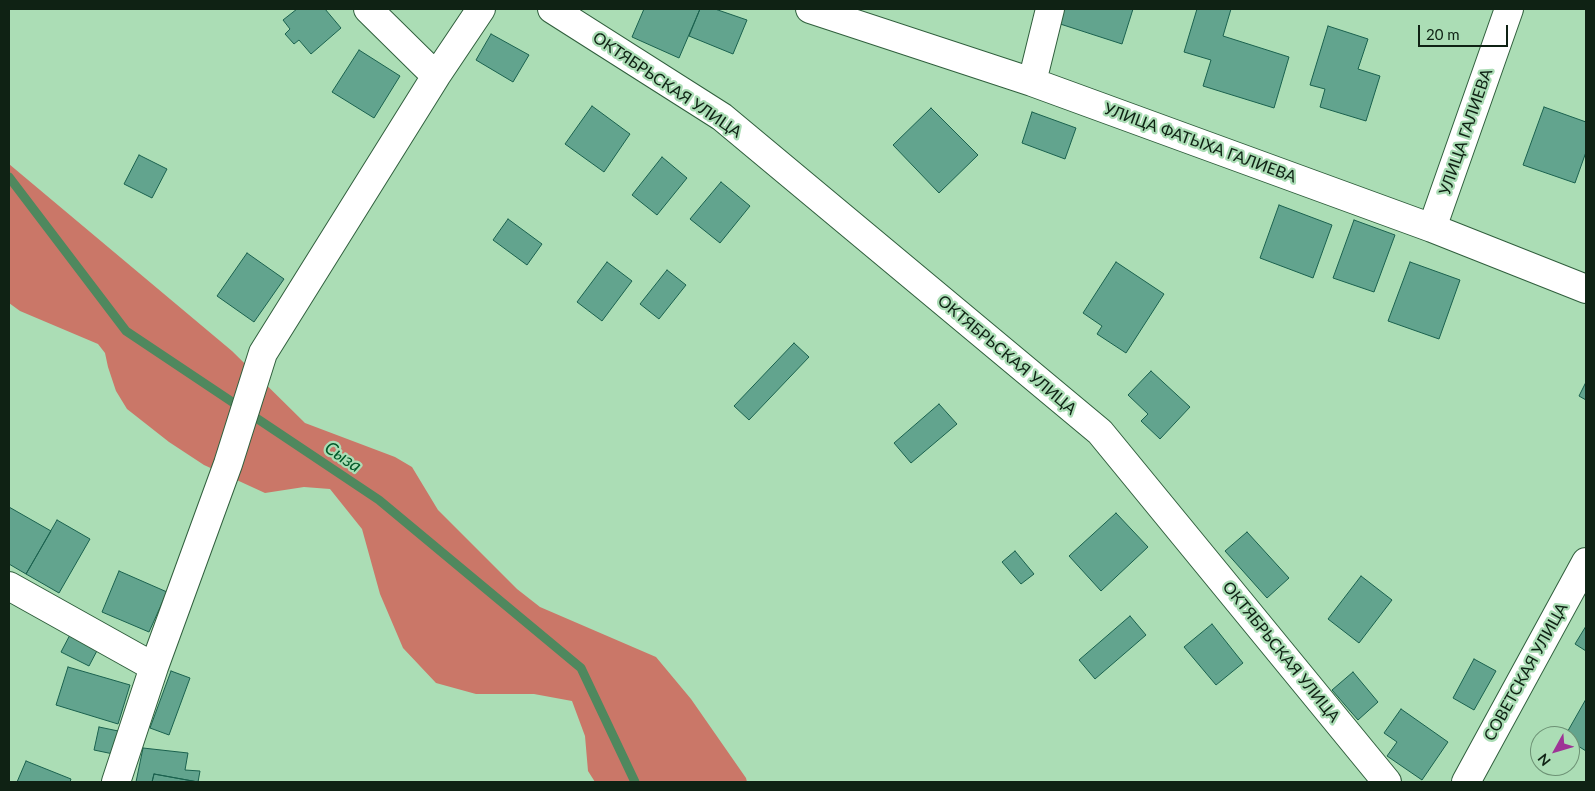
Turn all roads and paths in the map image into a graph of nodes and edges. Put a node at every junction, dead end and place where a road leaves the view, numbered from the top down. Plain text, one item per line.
1 (368, 9) edge
2 (481, 9) edge
3 (552, 9) edge
4 (810, 9) edge
5 (1050, 9) edge
6 (1509, 9) edge
7 (436, 76) junction
8 (1032, 82) junction
9 (1432, 228) junction
10 (1586, 289) edge
11 (1586, 562) edge
12 (9, 586) edge
13 (154, 667) junction
14 (116, 782) edge
15 (1387, 782) edge
16 (1466, 782) edge

1 - 7 street
2 - 7 street
3 - 15 street, ОКТЯБРЬСКАЯ УЛИЦА
4 - 8 street, УЛИЦА ФАТЫХА ГАЛИЕВА
5 - 8 street
6 - 9 street, УЛИЦА ГАЛИЕВА
7 - 13 street
8 - 9 street, УЛИЦА ФАТЫХА ГАЛИЕВА
9 - 10 street, УЛИЦА ФАТЫХА ГАЛИЕВА
11 - 16 street, СОВЕТСКАЯ УЛИЦА
12 - 13 street
13 - 14 street

